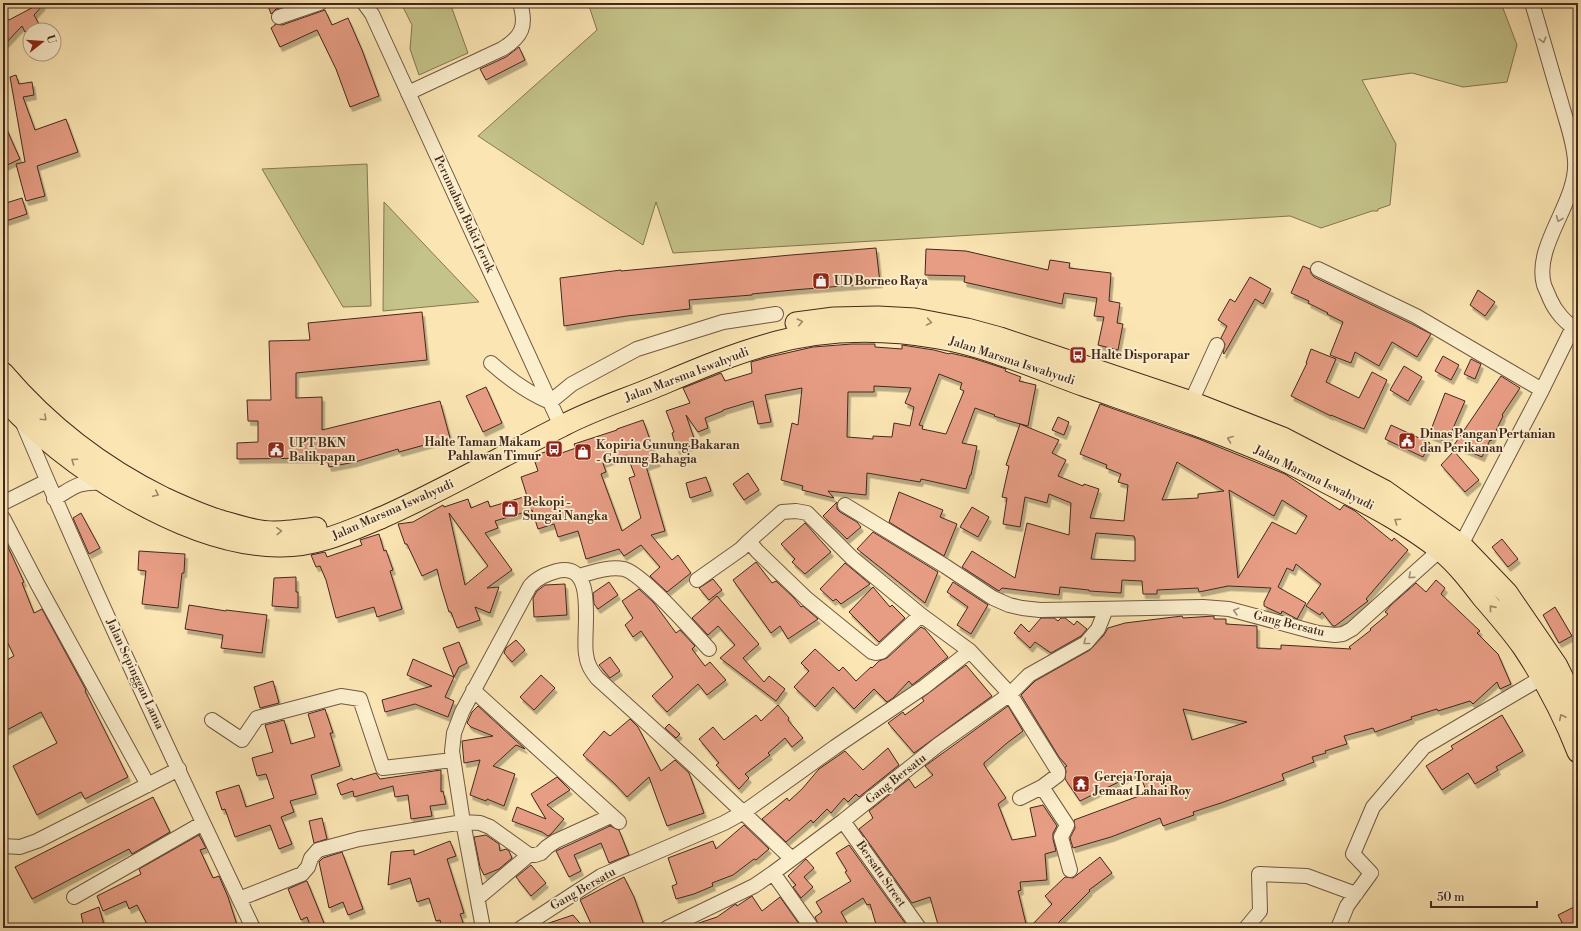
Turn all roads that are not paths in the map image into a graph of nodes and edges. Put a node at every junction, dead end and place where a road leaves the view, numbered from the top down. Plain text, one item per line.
1 (320, 3) edge
2 (364, 3) edge
3 (520, 3) edge
4 (1532, 3) edge
5 (279, 17) dead end
6 (408, 93) junction
7 (1318, 269) dead end
8 (776, 314) dead end
9 (1575, 328) edge
10 (1217, 344) dead end
11 (491, 363) dead end
12 (5, 383) edge
13 (1542, 390) junction
14 (1191, 402) junction
15 (556, 414) junction
16 (20, 418) junction
17 (114, 479) junction
18 (47, 481) junction
19 (54, 499) junction
20 (3, 503) edge
21 (845, 505) dead end
22 (3, 518) edge
23 (749, 541) junction
24 (1461, 545) junction
25 (1440, 550) junction
26 (579, 576) junction
27 (697, 580) dead end
28 (1106, 609) junction
29 (921, 615) junction
30 (710, 649) dead end
31 (970, 651) junction
32 (1543, 677) junction
33 (473, 690) junction
34 (1010, 694) junction
35 (1578, 709) edge
36 (212, 720) dead end
37 (1578, 752) edge
38 (453, 760) junction
39 (179, 769) junction
40 (148, 785) junction
41 (1042, 787) junction
42 (1020, 798) dead end
43 (744, 812) junction
44 (843, 821) junction
45 (463, 822) junction
46 (203, 823) junction
47 (3, 846) edge
48 (528, 855) junction
49 (792, 859) junction
50 (1070, 870) dead end
51 (773, 873) junction
52 (1356, 894) junction
53 (74, 897) dead end
54 (478, 898) junction
55 (239, 899) junction
56 (253, 928) edge
57 (483, 928) edge
58 (521, 928) edge
59 (666, 928) edge
60 (812, 928) edge
61 (919, 928) edge
62 (1246, 928) edge
63 (1338, 928) edge

1 - 5 street
2 - 6 street, Perumahan Bukit Jeruk
3 - 6 street
4 -> 9 street
6 - 15 street, Perumahan Bukit Jeruk
7 - 13 street
8 - 15 street
9 - 13 street
10 - 14 street
11 - 15 street
12 - 16 highway, Jalan Marsma Iswahyudi
12 -> 17 highway, Jalan Marsma Iswahyudi
13 - 24 street
15 -> 14 highway, Jalan Marsma Iswahyudi
14 - 24 highway, Jalan Marsma Iswahyudi
15 - 17 highway, Jalan Marsma Iswahyudi
25 -> 15 highway, Jalan Marsma Iswahyudi
17 -> 16 highway, Jalan Marsma Iswahyudi
16 - 18 street, Jalan Sepinggan Lama
17 - 19 street
18 - 19 street, Jalan Sepinggan Lama
18 - 20 street
19 - 39 street, Jalan Sepinggan Lama
21 - 28 street, Gang Bersatu
22 - 40 street
23 - 27 street
23 - 29 street
23 - 29 street
24 - 35 highway, Jalan Marsma Iswahyudi
25 -> 28 street, Gang Bersatu
32 -> 25 highway, Jalan Marsma Iswahyudi
26 - 30 street
26 - 33 street
26 - 43 street
28 -> 34 street, Gang Bersatu
29 - 31 street
31 - 34 street
31 - 43 street, Gang Bersatu
37 -> 32 highway, Jalan Marsma Iswahyudi
32 - 52 street
33 - 38 street
33 - 48 street
34 - 41 street
34 - 44 street, Gang Bersatu
36 - 38 street
38 - 45 street
39 - 40 street
39 - 46 street, Jalan Sepinggan Lama
40 - 47 street
41 - 42 street
41 - 50 street
43 - 49 street
43 - 58 street, Gang Bersatu
44 - 49 street, Gang Bersatu
44 - 61 street, Bersatu Street
45 - 48 street
45 - 54 street
45 - 55 street
46 - 53 street
46 - 55 street, Jalan Sepinggan Lama
48 - 54 street
49 - 51 street, Gang Bersatu
51 - 59 street, Gang Bersatu
51 - 60 street
52 - 62 street
52 - 63 street
54 - 57 street
55 - 56 street, Jalan Sepinggan Lama

